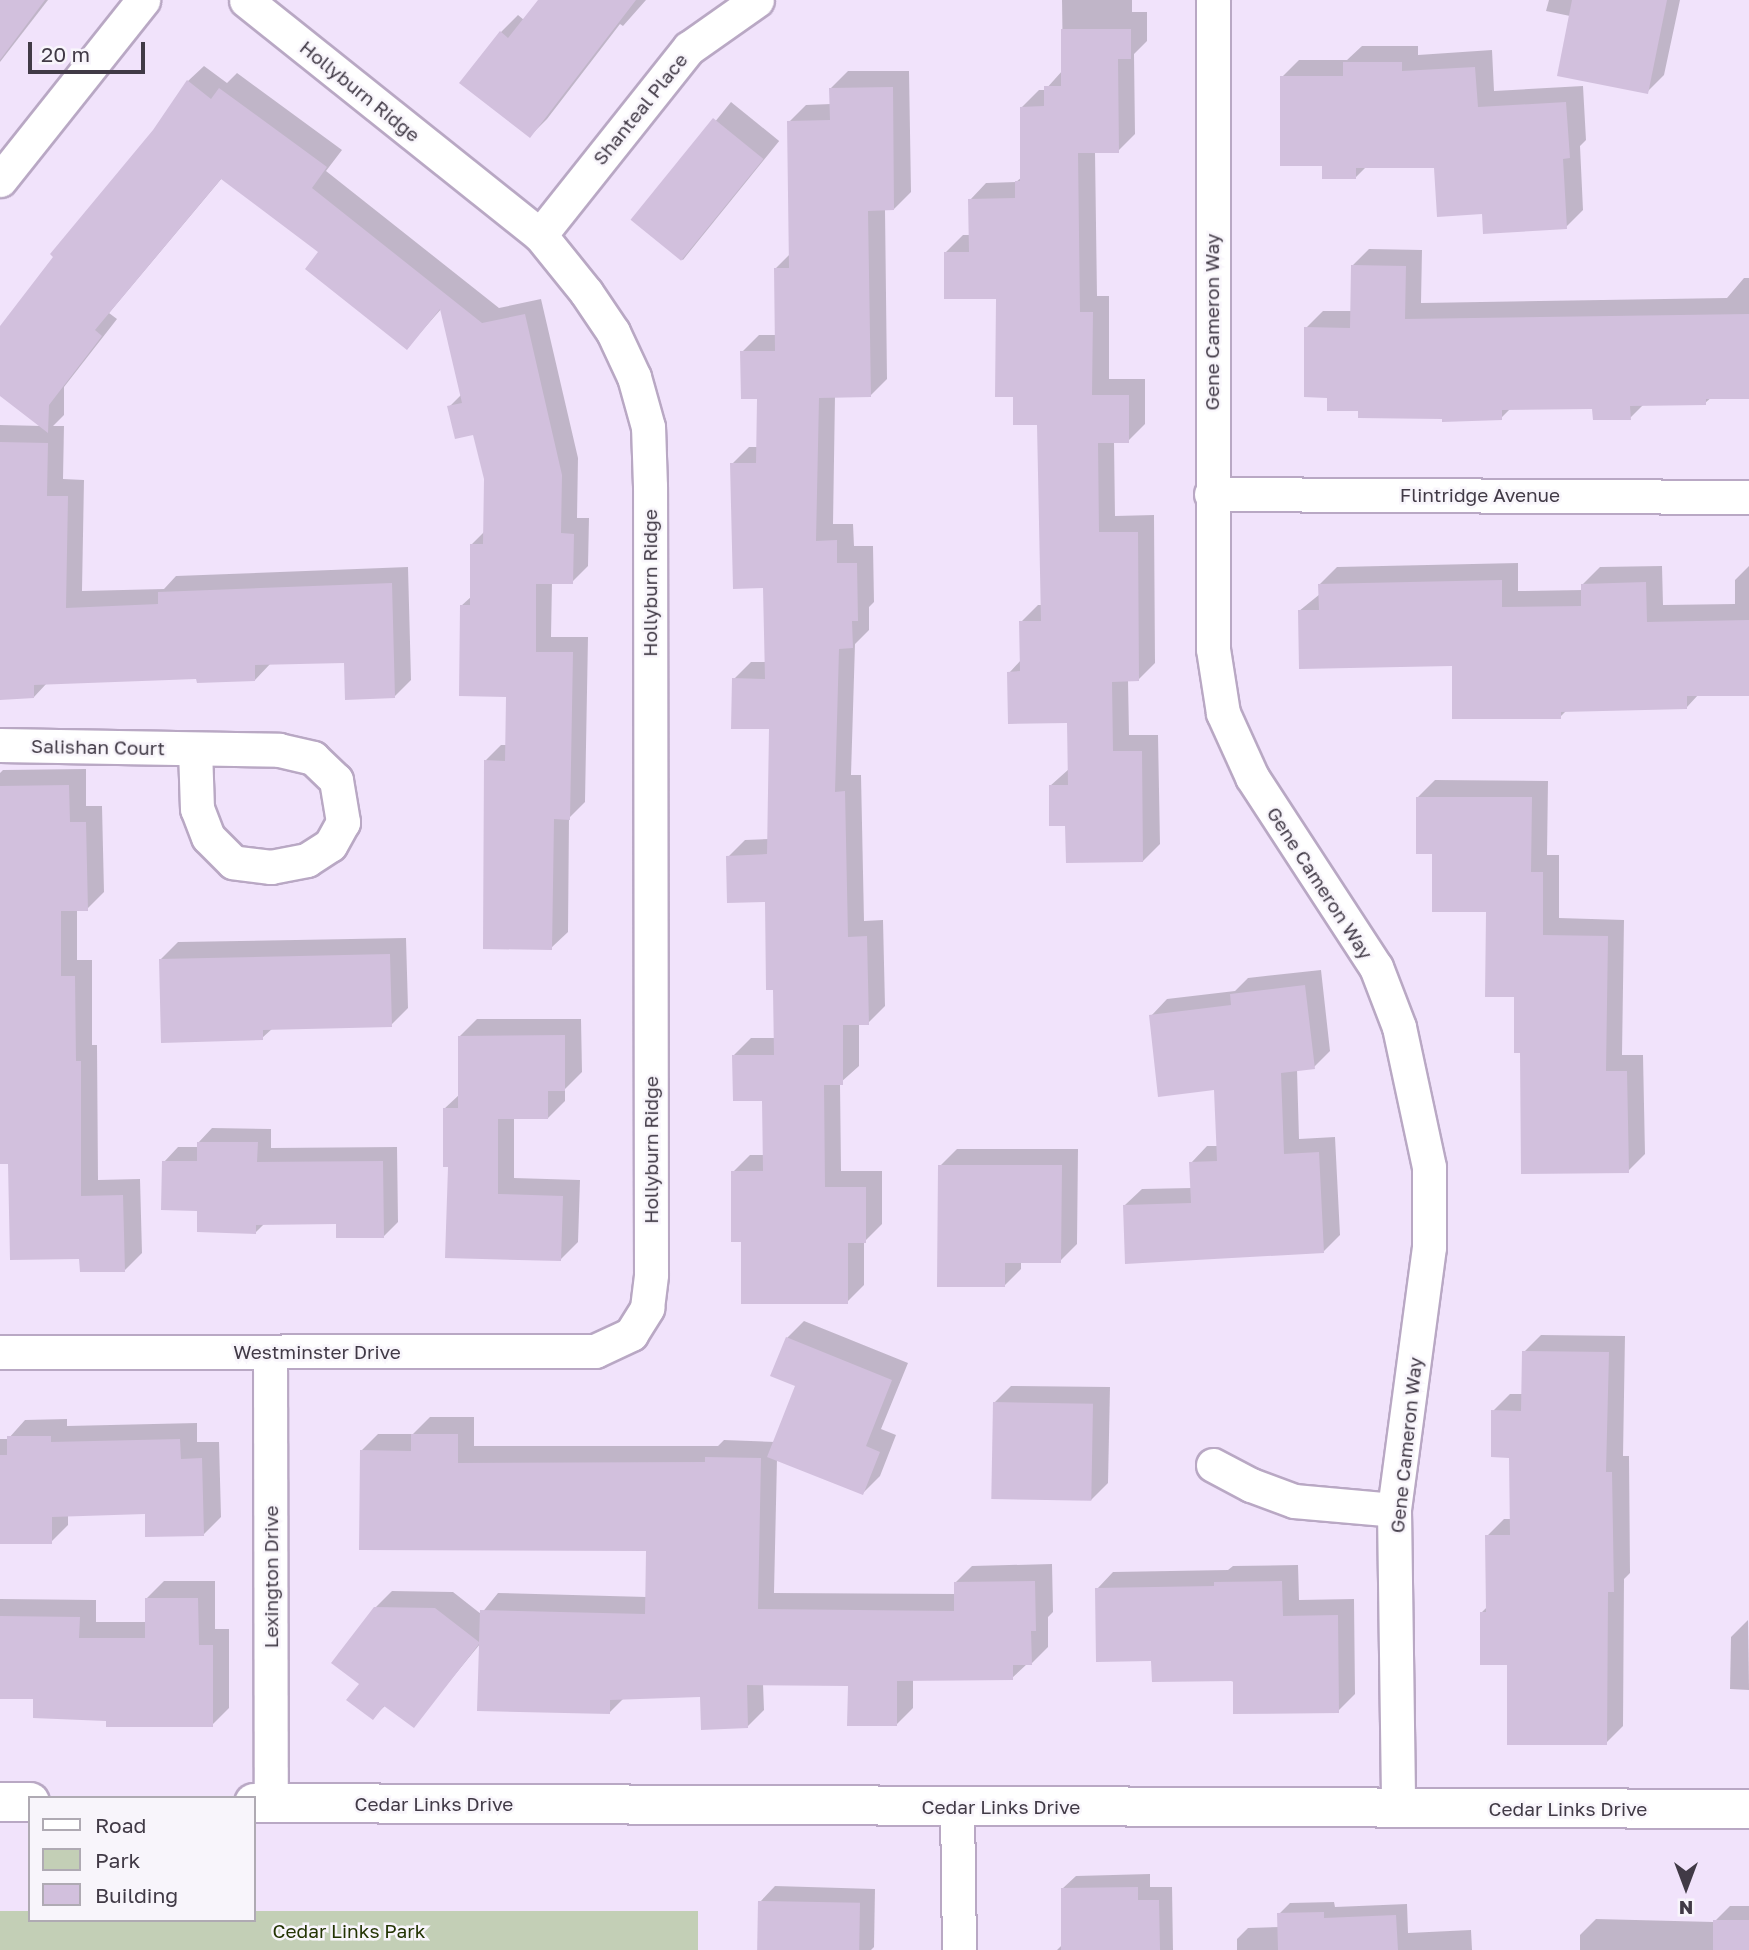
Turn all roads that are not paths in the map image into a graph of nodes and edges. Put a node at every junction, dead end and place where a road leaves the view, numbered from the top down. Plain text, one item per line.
1 (143, 0) edge
2 (246, 0) edge
3 (757, 0) edge
4 (1213, 0) edge
5 (0, 180) edge
6 (540, 234) junction
7 (1211, 494) junction
8 (1749, 496) edge
9 (0, 745) edge
10 (195, 749) junction
11 (631, 1334) joint
12 (0, 1352) edge
13 (270, 1352) junction
14 (1213, 1465) dead end
15 (1395, 1510) junction
16 (0, 1802) edge
17 (28, 1802) edge
18 (262, 1803) edge
19 (957, 1807) junction
20 (1398, 1808) junction
21 (1749, 1809) edge
22 (958, 1950) edge

1 - 5 street
2 - 6 street, Hollyburn Ridge
3 - 6 street, Shanteal Place
4 - 7 street, Gene Cameron Way
6 - 11 street, Hollyburn Ridge
7 - 8 street, Flintridge Avenue
7 - 15 street, Gene Cameron Way
9 - 10 street, Salishan Court
10 - 10 street, Salishan Court
11 - 13 street, Westminster Drive
12 - 13 street, Westminster Drive
13 - 18 street, Lexington Drive
14 - 15 street
15 - 20 street, Gene Cameron Way
16 - 17 street
18 - 19 street, Cedar Links Drive
19 - 20 street, Cedar Links Drive
19 - 22 street
20 - 21 street, Cedar Links Drive

